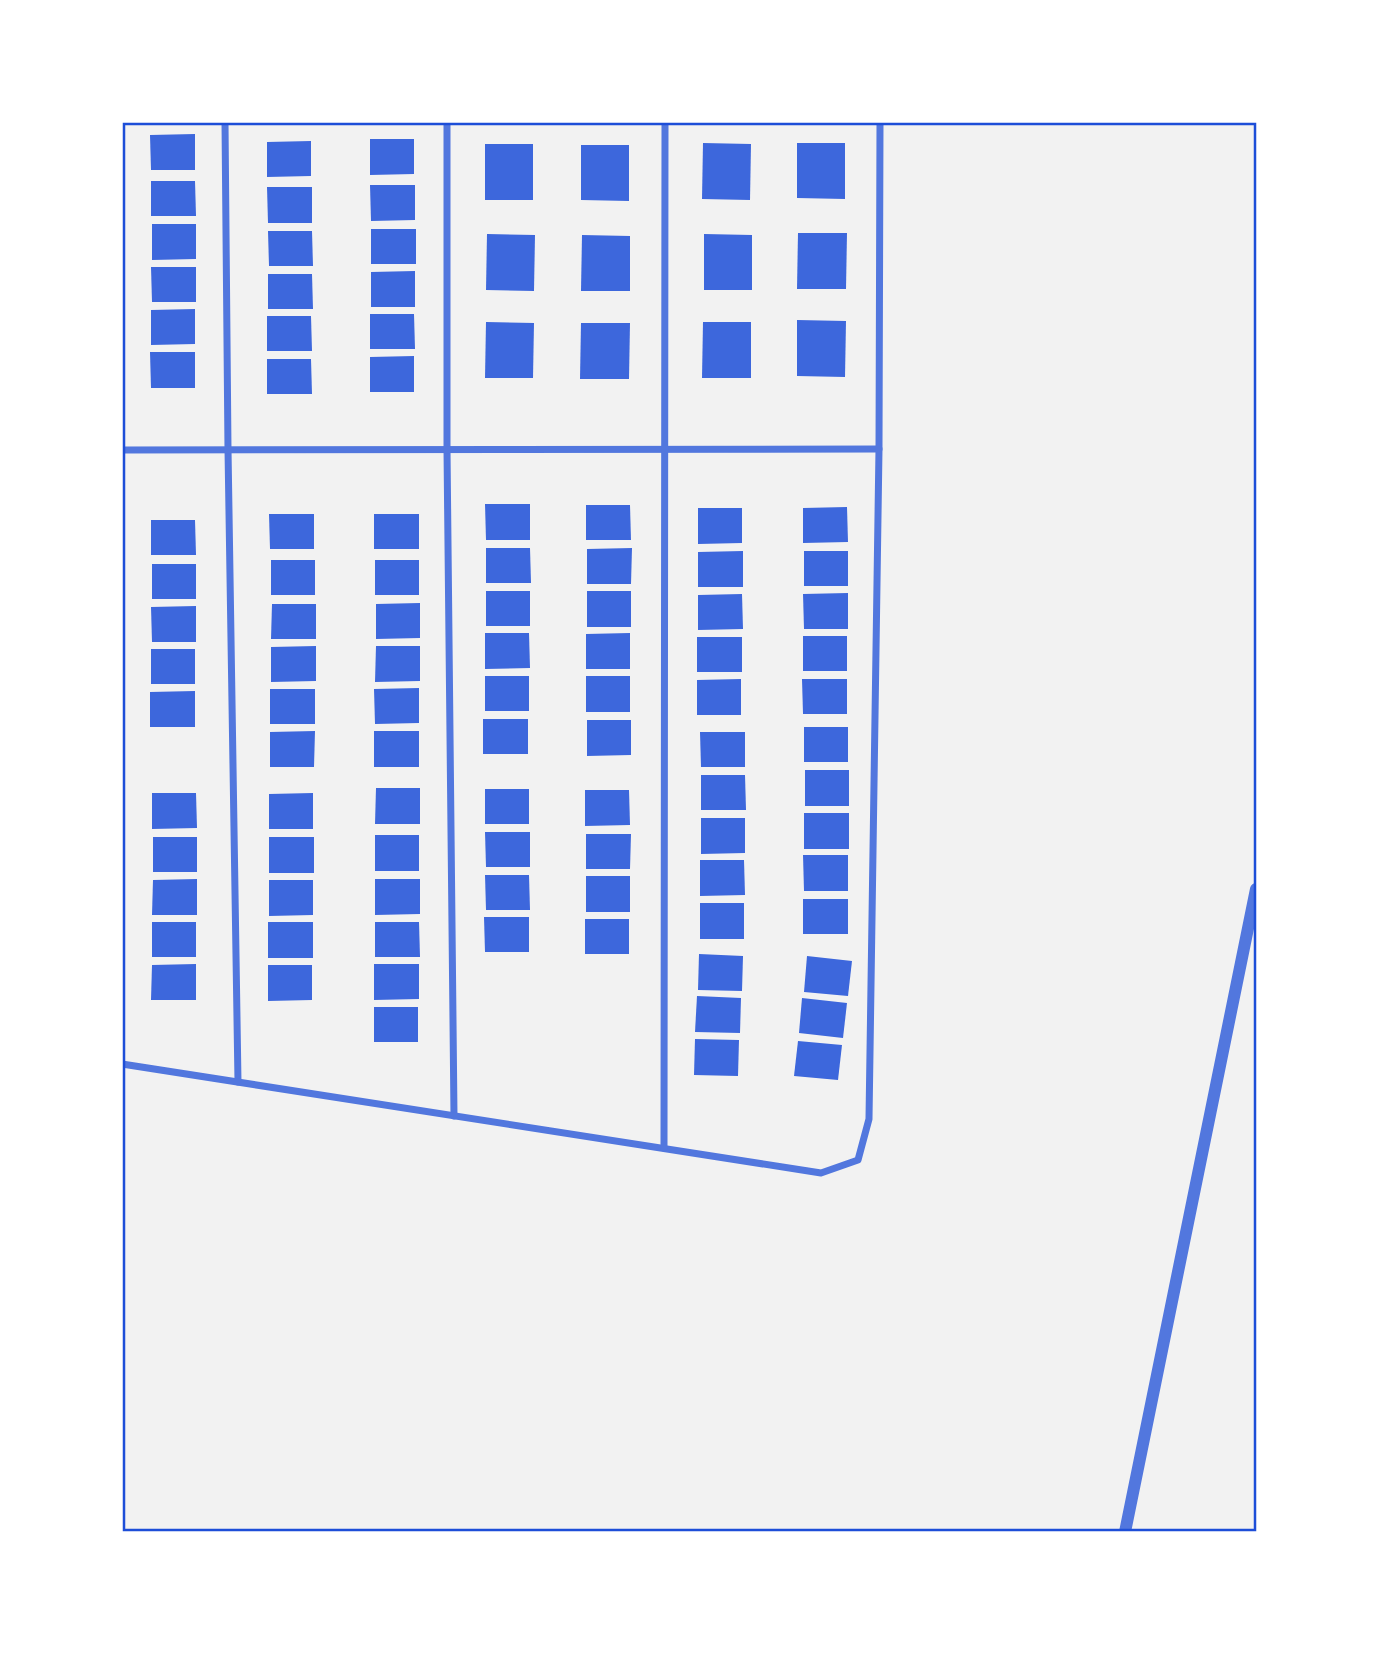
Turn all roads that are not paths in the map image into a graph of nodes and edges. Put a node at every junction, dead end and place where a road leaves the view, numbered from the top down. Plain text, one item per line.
1 (225, 122) edge
2 (447, 122) edge
3 (665, 122) edge
4 (880, 122) edge
5 (228, 449) junction
6 (447, 449) junction
7 (665, 449) junction
8 (879, 449) junction
9 (122, 450) edge
10 (1256, 889) edge
11 (122, 1064) edge
12 (238, 1082) junction
13 (454, 1116) junction
14 (664, 1149) junction
15 (1125, 1531) edge

1 - 5 street
2 - 6 street
3 - 7 street
4 - 8 street
5 - 6 street
5 - 9 street
5 - 12 street
6 - 7 street
6 - 13 street
7 - 8 street
7 - 14 street
8 - 14 street
10 - 15 street
11 - 12 street
12 - 13 street
13 - 14 street

